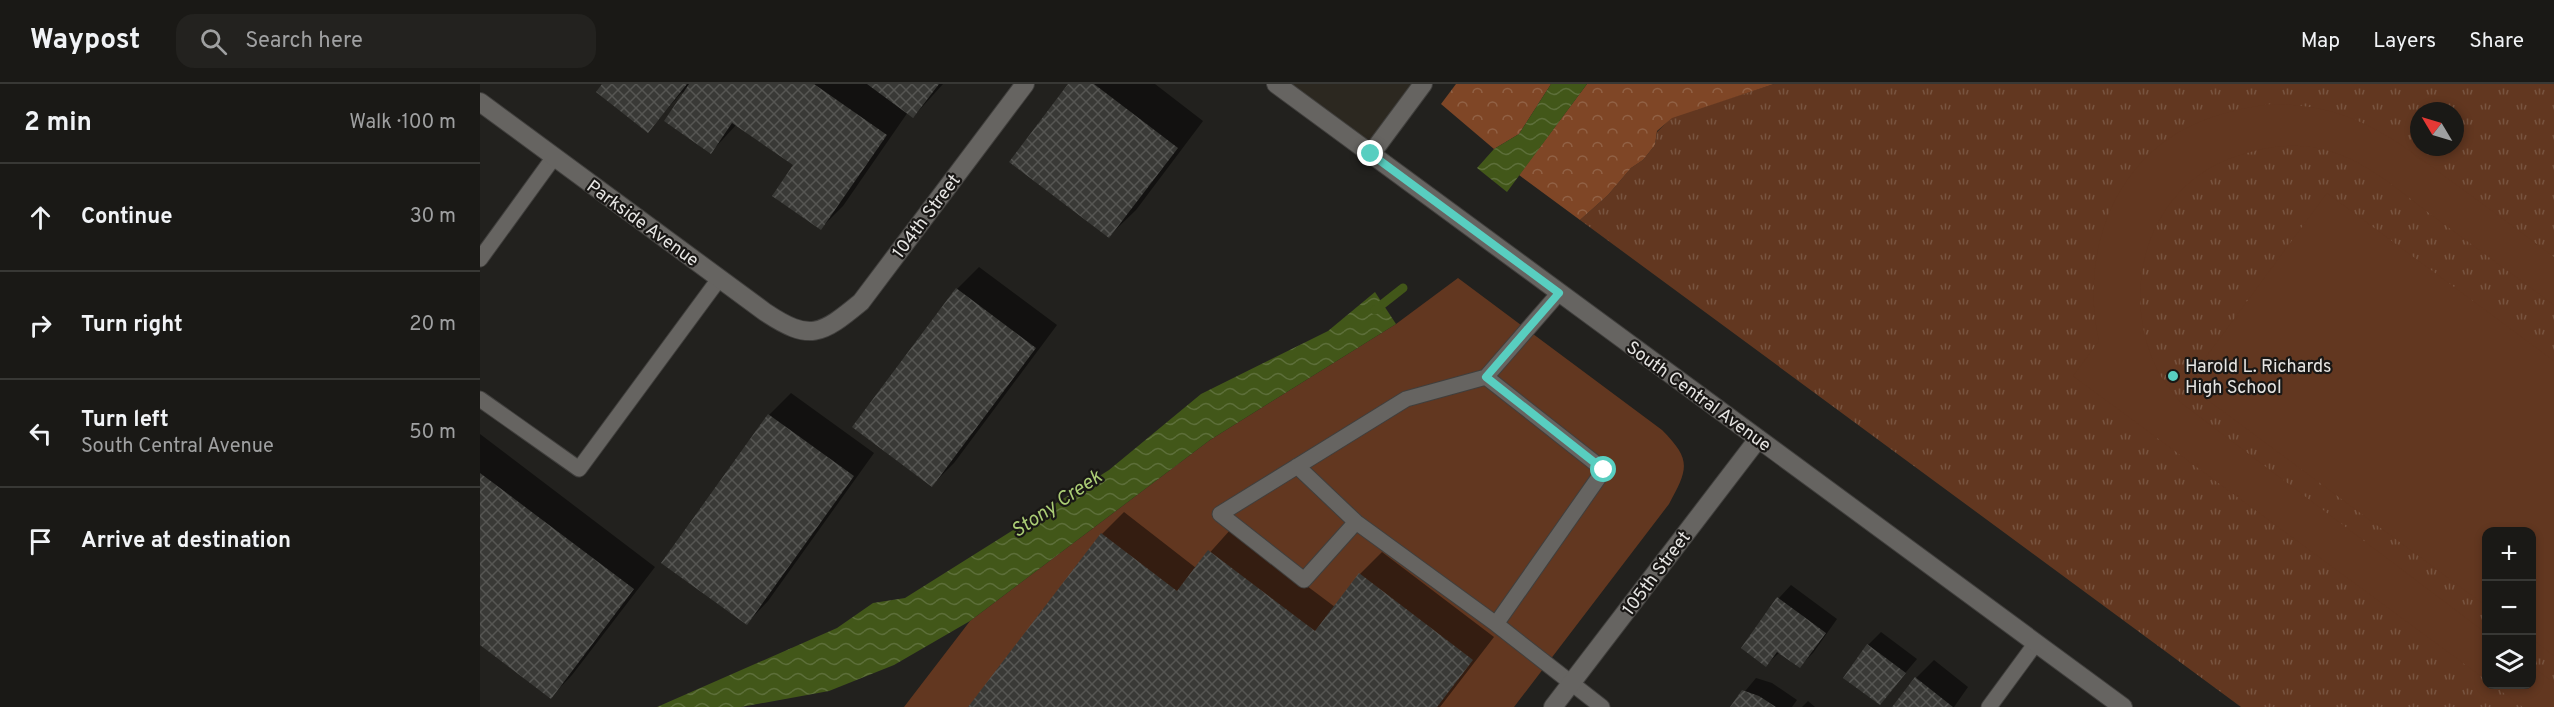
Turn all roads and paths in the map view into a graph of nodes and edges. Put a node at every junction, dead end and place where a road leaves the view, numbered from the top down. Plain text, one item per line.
1 (1025, 84) edge
2 (1276, 84) edge
3 (1423, 84) edge
4 (480, 102) edge
5 (1371, 154) junction
6 (554, 157) junction
7 (480, 259) edge
8 (719, 279) junction
9 (1559, 293) junction
10 (812, 333) joint
11 (1486, 377) junction
12 (480, 399) edge
13 (1758, 439) junction
14 (1297, 466) junction
15 (1356, 522) junction
16 (1496, 624) junction
17 (2036, 643) junction
18 (1572, 683) junction
19 (1553, 707) edge
20 (1602, 707) edge
21 (1989, 707) edge
22 (2123, 707) edge

1 - 10 street, 104th Street
2 - 5 street, South Central Avenue
3 - 5 street
4 - 6 street, Parkside Avenue
5 - 9 street, South Central Avenue
6 - 7 lane
6 - 8 street, Parkside Avenue
8 - 10 street, Parkside Avenue
8 - 12 lane
9 - 11 lane
9 - 13 street, South Central Avenue
11 - 14 lane
11 - 16 lane
13 - 17 street, South Central Avenue
13 - 18 street, 105th Street
14 - 15 lane
14 - 15 lane
15 - 16 lane
16 - 18 lane
17 - 21 lane
17 - 22 street, South Central Avenue
18 - 19 street, 105th Street
18 - 20 lane

